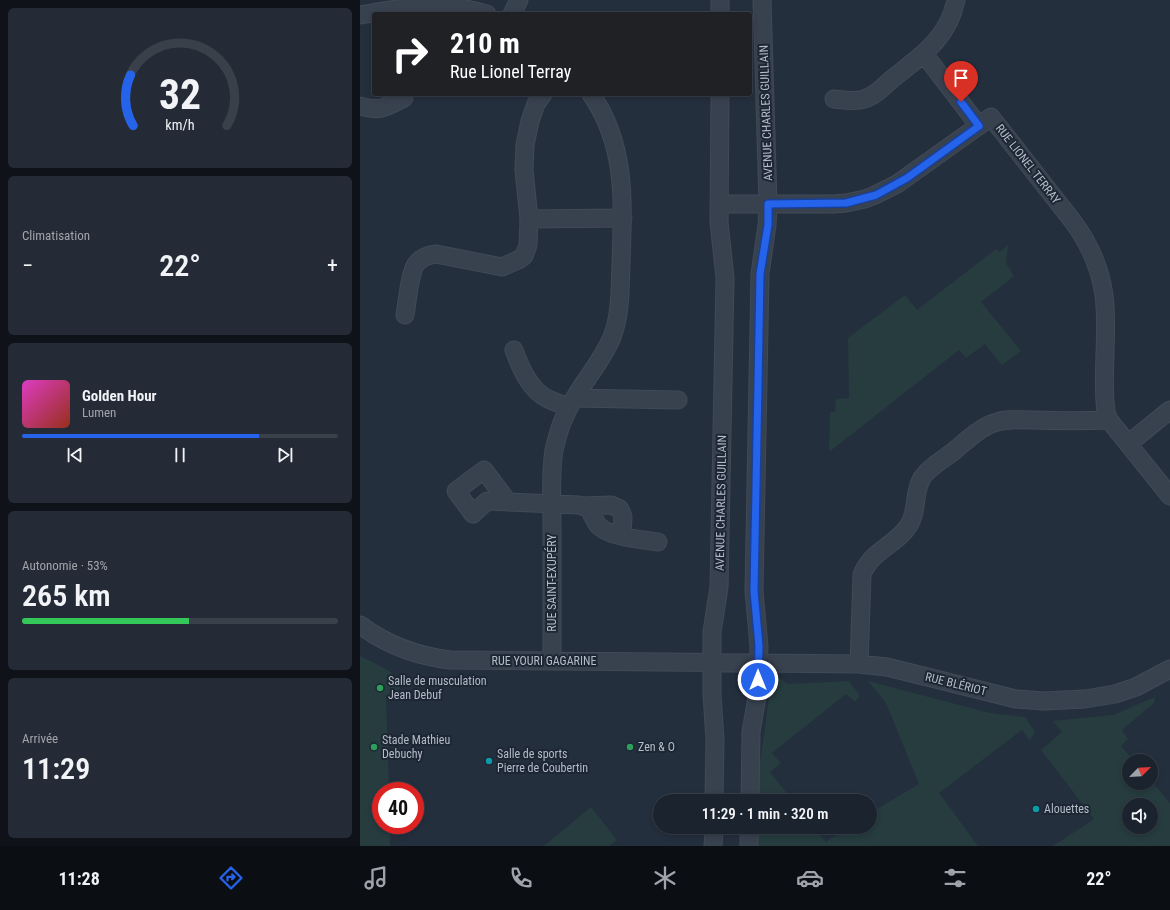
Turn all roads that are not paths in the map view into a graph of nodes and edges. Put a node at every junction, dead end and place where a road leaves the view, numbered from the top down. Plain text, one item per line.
1 (519, 0) edge
2 (720, 0) edge
3 (762, 0) edge
4 (956, 0) edge
5 (379, 12) edge
6 (478, 12) edge
7 (513, 12) edge
8 (720, 12) edge
9 (372, 13) edge
10 (360, 15) edge
11 (924, 54) junction
12 (542, 96) edge
13 (592, 96) edge
14 (720, 96) edge
15 (404, 98) dead end
16 (834, 99) dead end
17 (360, 106) edge
18 (979, 126) junction
19 (719, 204) junction
20 (768, 204) junction
21 (623, 218) junction
22 (529, 219) junction
23 (405, 315) dead end
24 (514, 350) dead end
25 (678, 400) dead end
26 (572, 403) junction
27 (1170, 410) edge
28 (1109, 420) junction
29 (1128, 444) junction
30 (1170, 496) edge
31 (508, 502) dead end
32 (552, 504) junction
33 (583, 506) junction
34 (622, 536) junction
35 (658, 542) dead end
36 (360, 625) edge
37 (552, 661) junction
38 (712, 663) junction
39 (736, 663) joint
40 (758, 663) junction
41 (859, 664) junction
42 (1170, 669) edge
43 (714, 794) edge
44 (750, 794) edge
45 (714, 834) edge
46 (749, 834) edge
47 (713, 846) edge
48 (749, 846) edge

1 - 7 street
2 - 8 street
3 - 20 street, AVENUE CHARLES GUILLAIN
4 - 11 street
5 - 6 street
9 - 10 street
11 - 16 street
11 - 18 street
12 - 22 street
13 - 21 street, RUE SAINT-EXUPÉRY
14 - 19 street, AVENUE CHARLES GUILLAIN
15 - 17 street
18 - 20 street, RUE LIONEL TERRAY
18 - 28 street, RUE LIONEL TERRAY
19 - 20 street, RUE LIONEL TERRAY
19 - 38 street, AVENUE CHARLES GUILLAIN
20 - 40 street, AVENUE CHARLES GUILLAIN
21 - 22 street
21 - 26 street, RUE SAINT-EXUPÉRY
22 - 23 street
24 - 26 street
25 - 26 street
26 - 32 street, RUE SAINT-EXUPÉRY
27 - 29 street
28 - 29 street, RUE LIONEL TERRAY
28 - 41 street
29 - 30 street, RUE LIONEL TERRAY
31 - 32 street
32 - 33 street
32 - 37 street, RUE SAINT-EXUPÉRY
33 - 34 street
33 - 34 street
34 - 35 street
36 - 37 street, RUE YOURI GAGARINE
37 - 38 street, RUE YOURI GAGARINE
38 - 39 street, RUE YOURI GAGARINE
38 - 43 street, AVENUE CHARLES GUILLAIN
39 - 40 street, RUE BLÉRIOT
40 - 41 street, RUE BLÉRIOT
40 - 44 street, AVENUE CHARLES GUILLAIN
41 - 42 street, RUE BLÉRIOT
45 - 47 street
46 - 48 street

